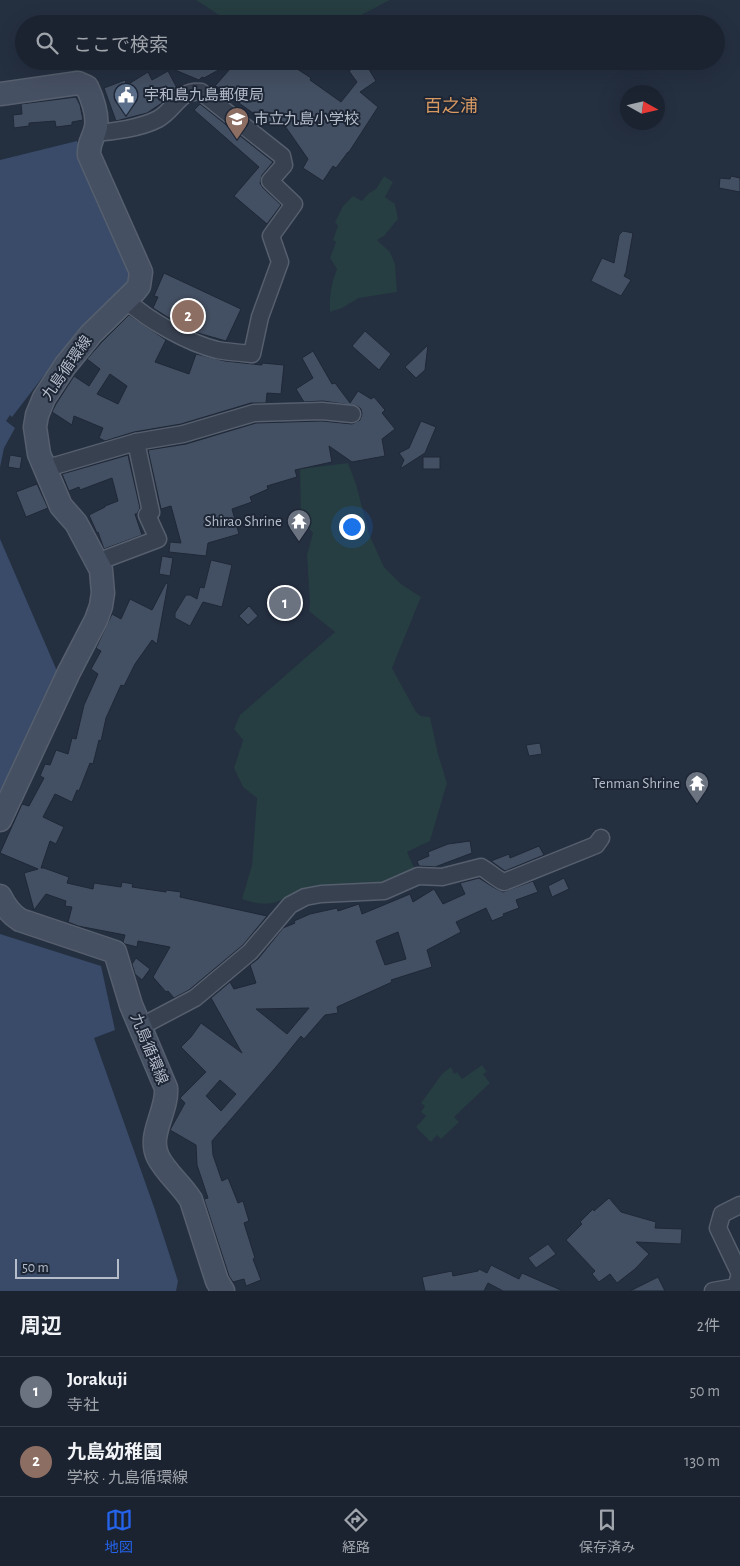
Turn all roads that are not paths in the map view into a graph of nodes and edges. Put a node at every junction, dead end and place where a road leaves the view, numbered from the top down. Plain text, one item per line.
1 (0, 94) edge
2 (94, 133) junction
3 (126, 300) junction
4 (352, 414) dead end
5 (136, 442) junction
6 (44, 469) junction
7 (97, 562) junction
8 (0, 820) edge
9 (601, 838) dead end
10 (0, 896) edge
11 (140, 1027) junction
12 (740, 1206) edge
13 (222, 1291) edge
14 (713, 1291) edge

1 - 2 main road, 九島循環線
2 - 3 main road, 九島循環線
2 - 3 street
3 - 6 main road, 九島循環線
4 - 5 street
5 - 6 street
5 - 7 street
6 - 7 main road, 九島循環線
7 - 8 main road, 九島循環線
9 - 11 street
10 - 11 main road, 九島循環線
11 - 13 main road, 九島循環線
12 - 14 street

